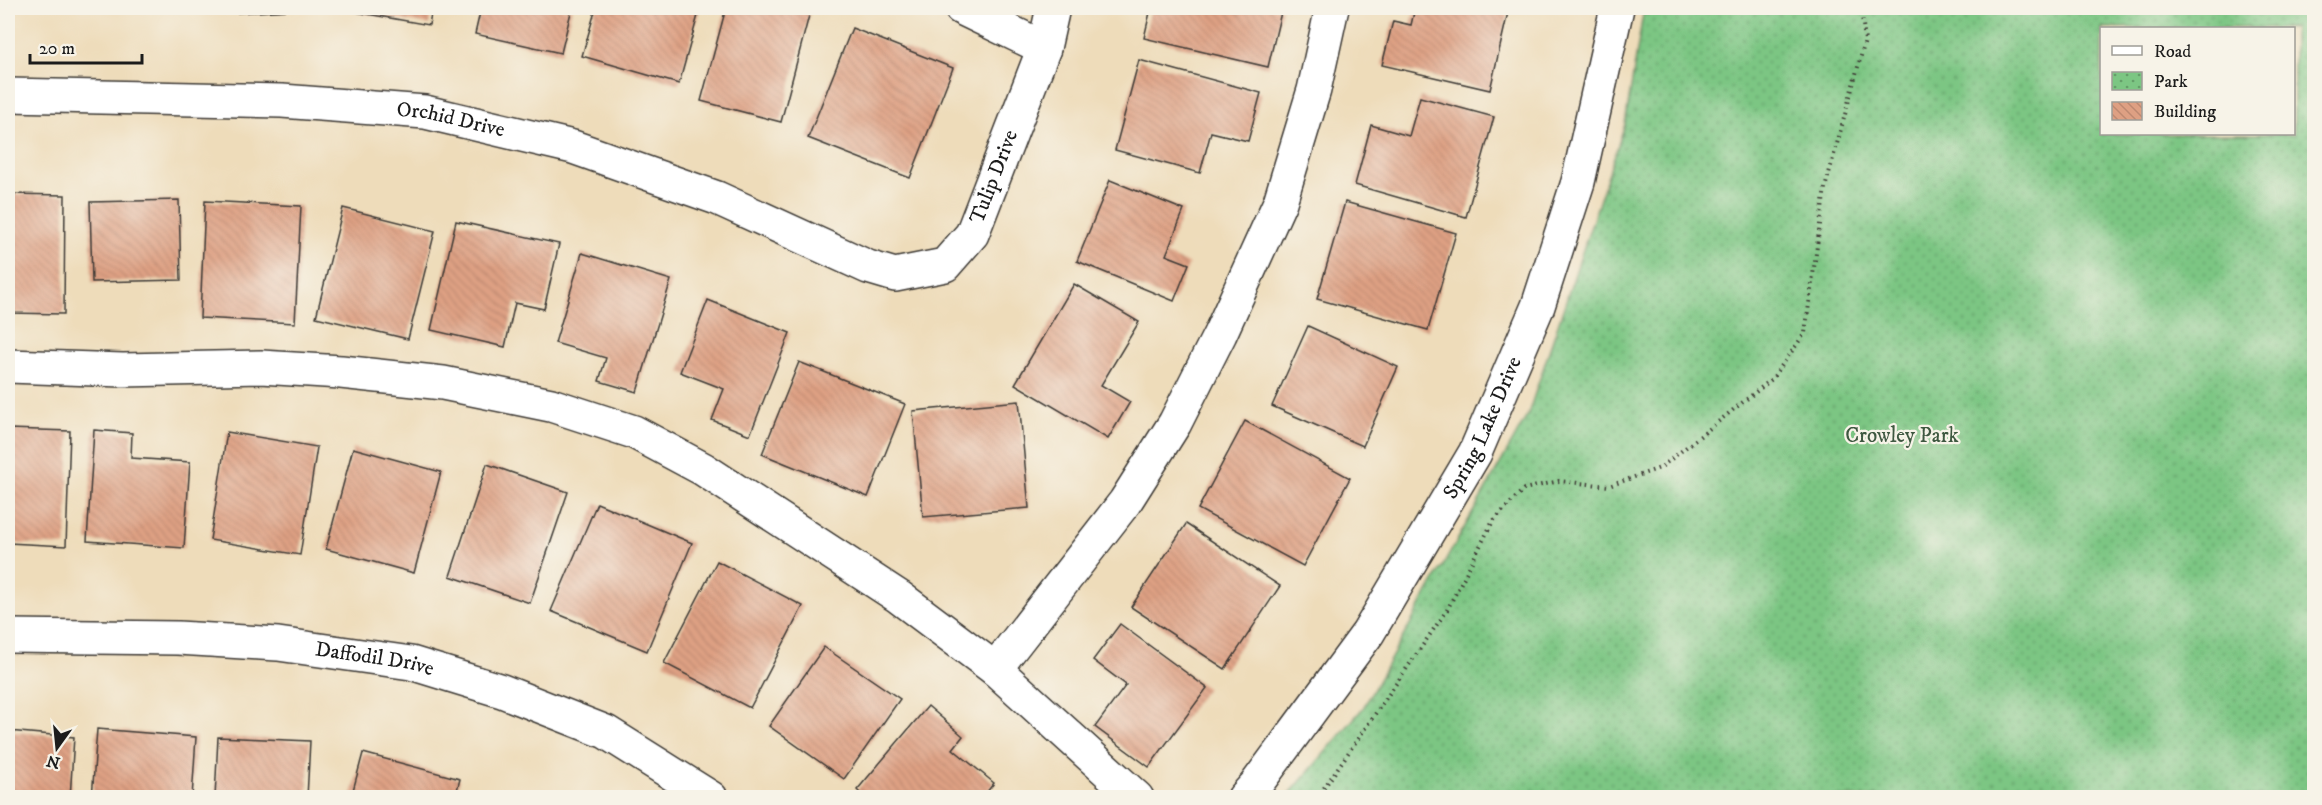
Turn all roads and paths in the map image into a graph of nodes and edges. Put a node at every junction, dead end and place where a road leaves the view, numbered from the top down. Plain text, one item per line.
1 (961, 8) edge
2 (1053, 8) edge
3 (1332, 8) edge
4 (1617, 8) edge
5 (1861, 8) edge
6 (1044, 48) junction
7 (8, 95) edge
8 (868, 267) joint
9 (8, 366) edge
10 (8, 636) edge
11 (995, 669) junction
12 (711, 798) edge
13 (1137, 798) edge
14 (1244, 798) edge
15 (1317, 798) edge

1 - 6 street
2 - 6 street, Tulip Drive
3 - 11 street
4 - 14 street, Spring Lake Drive
5 - 15 path
6 - 8 street, Tulip Drive
7 - 8 street, Orchid Drive
9 - 11 street
10 - 12 street, Daffodil Drive
11 - 13 street

